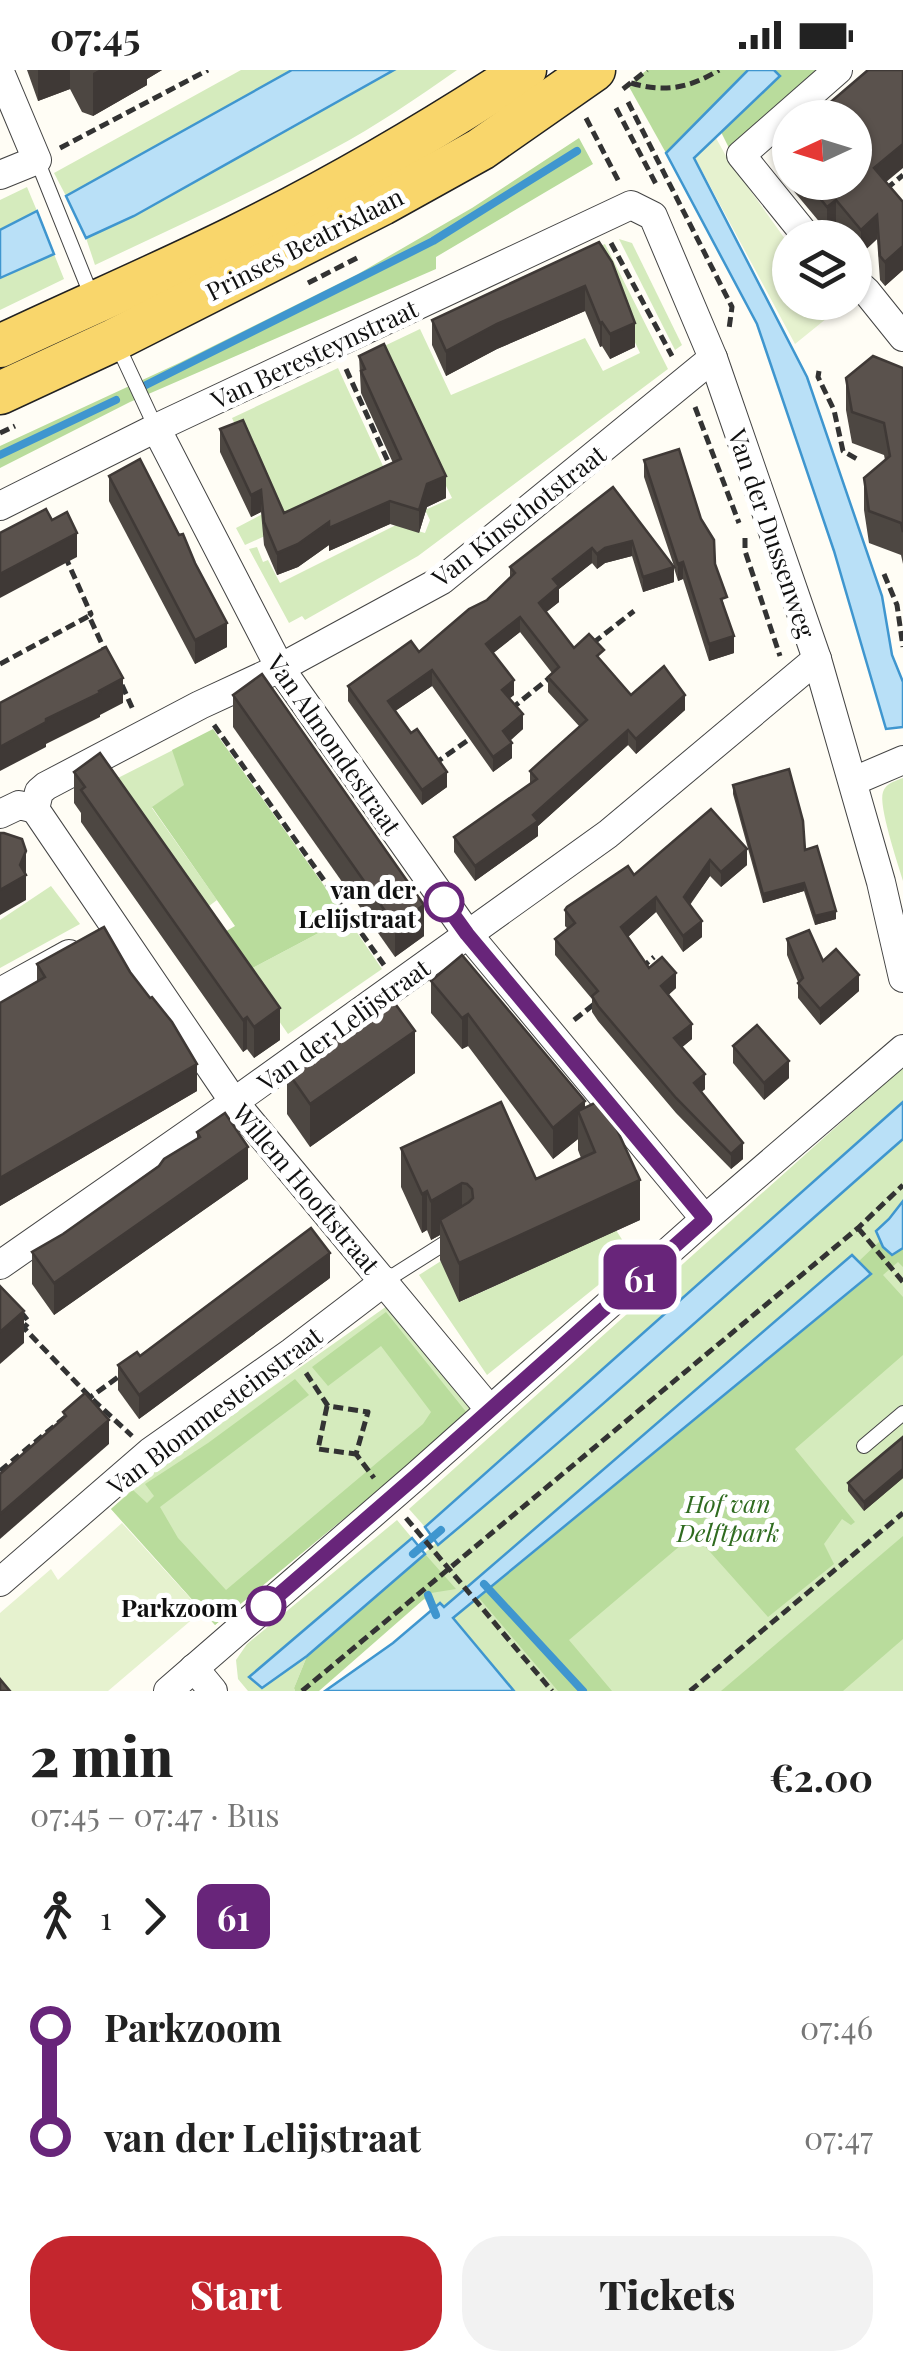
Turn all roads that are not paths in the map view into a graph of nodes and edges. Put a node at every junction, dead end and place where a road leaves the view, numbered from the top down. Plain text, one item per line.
1 (525, 70) edge
2 (838, 70) edge
3 (0, 72) edge
4 (613, 76) edge
5 (37, 160) junction
6 (0, 175) edge
7 (631, 205) joint
8 (793, 220) edge
9 (872, 298) edge
10 (104, 321) junction
11 (903, 338) edge
12 (0, 346) edge
13 (712, 358) junction
14 (0, 393) edge
15 (156, 428) junction
16 (0, 506) edge
17 (818, 659) junction
18 (280, 668) junction
19 (903, 760) edge
20 (854, 781) junction
21 (35, 809) junction
22 (0, 814) edge
23 (115, 928) junction
24 (467, 934) junction
25 (903, 978) edge
26 (0, 992) edge
27 (903, 1049) edge
28 (234, 1102) junction
29 (705, 1219) junction
30 (462, 1233) edge
31 (1, 1263) edge
32 (385, 1281) junction
33 (490, 1410) junction
34 (903, 1413) edge
35 (864, 1446) dead end
36 (0, 1582) edge
37 (194, 1668) junction
38 (168, 1691) edge
39 (213, 1691) edge

1 - 10 main road, Prinses Beatrixlaan
2 - 8 street
3 - 5 street
4 - 10 main road, Prinses Beatrixlaan
5 - 6 street
5 - 10 lane, Van Almondestraat
7 - 13 street, Van der Dussenweg
7 - 15 street, Van Beresteynstraat
9 - 11 street
10 - 12 main road, Prinses Beatrixlaan
10 - 14 main road, Prinses Beatrixlaan
10 - 15 lane, Van Almondestraat
13 - 17 street, Van der Dussenweg
13 - 18 street, Van Kinschotstraat
15 - 16 street, Van Beresteynstraat
15 - 18 street, Van Almondestraat
17 - 20 street, Van der Dussenweg
17 - 24 street, Van der Lelijstraat
18 - 21 street, Van Kinschotstraat
18 - 24 street, Van Almondestraat
19 - 20 street
20 - 25 street, Van der Dussenweg
21 - 22 street
21 - 23 street, Willem Hooftstraat
23 - 26 street
23 - 28 street, Willem Hooftstraat
24 - 28 street, Van der Lelijstraat
24 - 29 street, Van Almondestraat
27 - 29 street
28 - 31 street, Van der Lelijstraat
28 - 32 street, Willem Hooftstraat
29 - 33 street
30 - 32 lane
32 - 33 street, Willem Hooftstraat
32 - 36 street, Van Blommesteinstraat
33 - 37 street
34 - 35 lane
37 - 38 street
37 - 39 street

